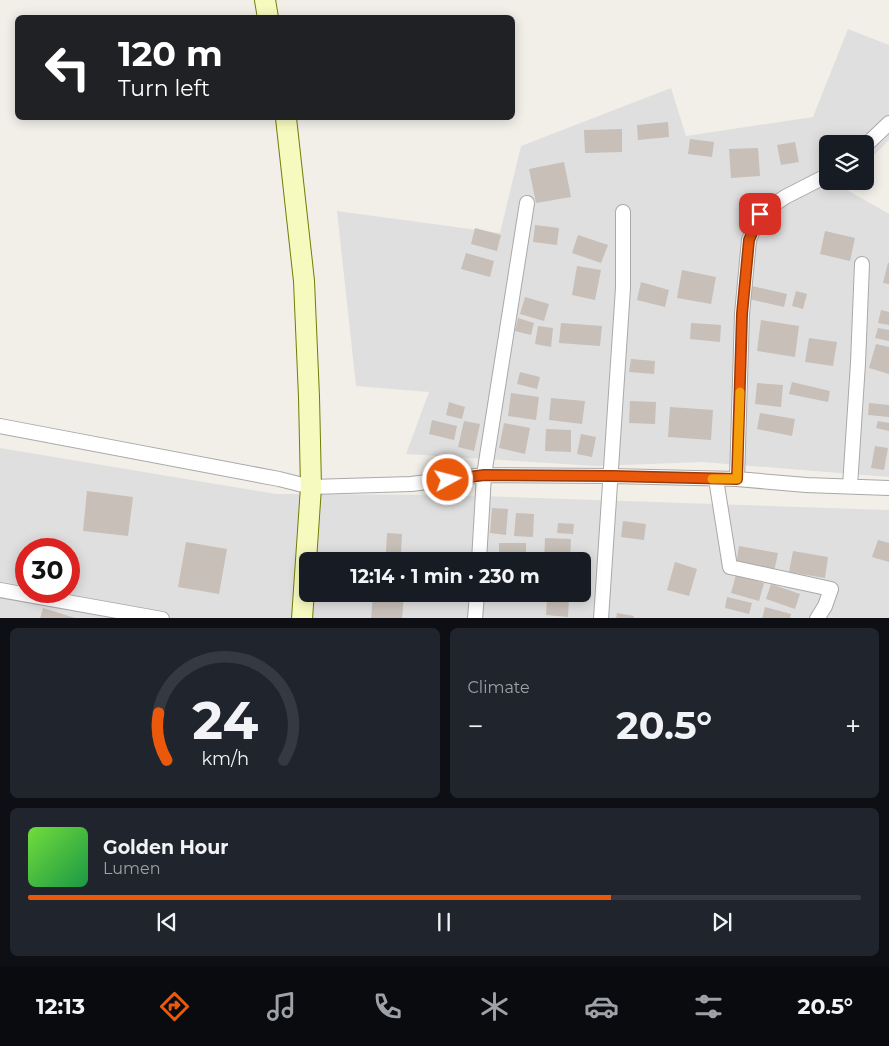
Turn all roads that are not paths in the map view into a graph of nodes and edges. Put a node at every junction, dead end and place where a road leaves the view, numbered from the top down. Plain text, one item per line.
1 (265, 0) edge
2 (268, 15) edge
3 (286, 120) edge
4 (889, 123) edge
5 (874, 137) edge
6 (819, 179) edge
7 (527, 203) dead end
8 (623, 212) dead end
9 (862, 264) dead end
10 (0, 426) edge
11 (484, 475) junction
12 (612, 476) junction
13 (716, 479) junction
14 (737, 479) junction
15 (850, 486) junction
16 (311, 487) junction
17 (889, 488) edge
18 (480, 552) edge
19 (0, 590) edge
20 (477, 602) edge
21 (162, 618) edge
22 (302, 618) edge
23 (476, 618) edge
24 (601, 618) edge
25 (817, 618) edge

1 - 2 main road
3 - 16 main road
4 - 5 street
6 - 14 street
7 - 11 street
8 - 12 street
9 - 15 street
10 - 16 street
11 - 12 street
11 - 16 street
11 - 18 street
12 - 13 street
12 - 24 street
13 - 14 street
13 - 25 street
14 - 15 street
15 - 17 street
16 - 22 main road
19 - 21 street
20 - 23 street

